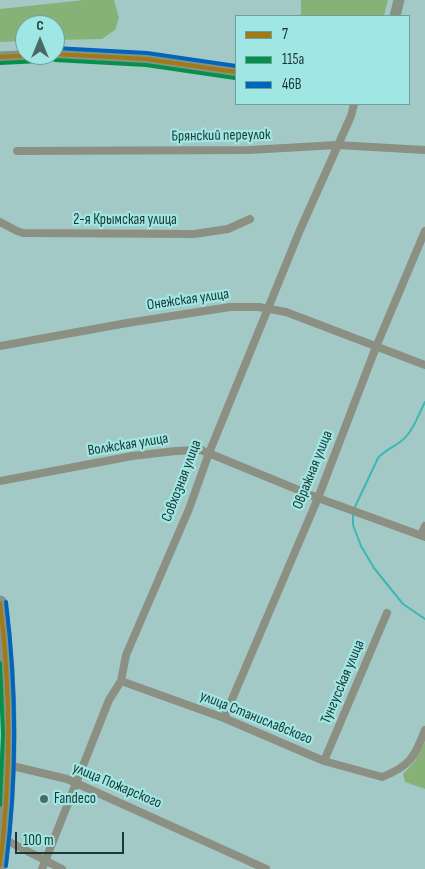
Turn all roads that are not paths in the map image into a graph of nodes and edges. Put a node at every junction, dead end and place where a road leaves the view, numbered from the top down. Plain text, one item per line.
1 (399, 0) edge
2 (395, 15) edge
3 (65, 54) edge
4 (15, 56) edge
5 (0, 57) edge
6 (235, 72) edge
7 (354, 105) edge
8 (337, 145) junction
9 (425, 150) edge
10 (17, 151) dead end
11 (250, 219) dead end
12 (0, 222) edge
13 (425, 231) edge
14 (269, 308) junction
15 (0, 346) edge
16 (376, 347) junction
17 (425, 365) edge
18 (208, 453) junction
19 (0, 481) edge
20 (318, 498) junction
21 (425, 526) edge
22 (423, 536) edge
23 (0, 603) edge
24 (387, 613) dead end
25 (121, 681) junction
26 (224, 718) junction
27 (425, 730) edge
28 (4, 745) edge
29 (324, 761) junction
30 (8, 765) junction
31 (76, 783) junction
32 (2, 838) edge
33 (45, 860) junction
34 (0, 865) edge
35 (42, 869) edge
36 (62, 869) edge
37 (266, 869) edge

1 - 2 main road
3 - 6 main road
4 - 5 main road
7 - 8 street, Совхозная улица
8 - 9 street, Брянский переулок
8 - 10 street, Брянский переулок
8 - 14 street, Совхозная улица
11 - 12 street, 2-я Крымская улица
13 - 16 street, Овражная улица
14 - 15 street, Онежская улица
14 - 16 street, Онежская улица
14 - 18 street, Совхозная улица
16 - 17 street
16 - 20 street, Овражная улица
18 - 19 street, Волжская улица
18 - 20 street, Волжская улица
18 - 25 street, Совхозная улица
20 - 22 street, Волжская улица
20 - 26 street, Овражная улица
21 - 22 street
23 - 28 highway
24 - 29 street, Тунгусская улица
25 - 26 street, улица Станиславского
25 - 31 street, Совхозная улица
26 - 29 street, улица Станиславского
27 - 29 street, улица Станиславского
28 - 30 highway
30 - 31 street, улица Пожарского
30 - 32 highway
31 - 33 street, Совхозная улица
31 - 37 street, улица Пожарского
32 - 33 street
32 - 34 highway
33 - 35 street, Совхозная улица
33 - 36 street

